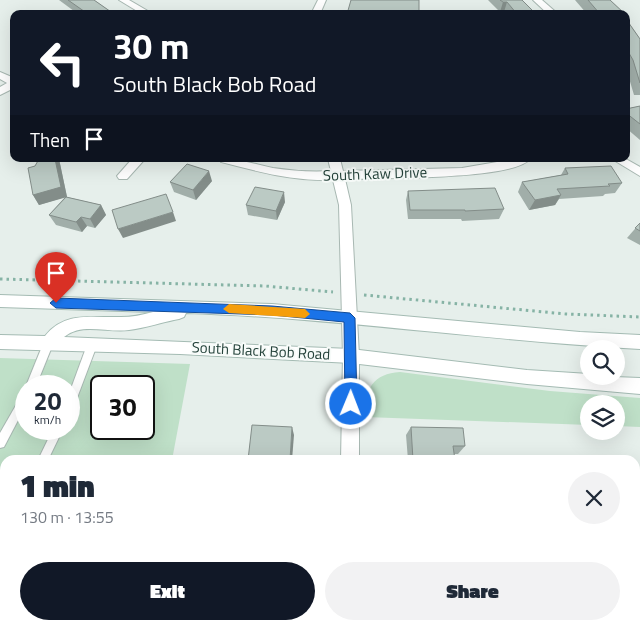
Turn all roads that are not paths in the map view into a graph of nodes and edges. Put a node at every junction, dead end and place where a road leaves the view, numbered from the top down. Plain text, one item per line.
1 (123, 0) edge
2 (537, 0) edge
3 (142, 10) edge
4 (549, 10) edge
5 (136, 162) edge
6 (237, 162) edge
7 (335, 162) edge
8 (517, 162) edge
9 (623, 162) edge
10 (640, 172) edge
11 (338, 175) junction
12 (124, 176) dead end
13 (0, 301) edge
14 (205, 308) junction
15 (350, 318) junction
16 (0, 342) edge
17 (640, 342) edge
18 (48, 344) junction
19 (92, 345) junction
20 (351, 356) junction
21 (35, 375) edge
22 (80, 377) edge
23 (640, 386) edge
24 (15, 416) edge
25 (53, 440) edge
26 (0, 443) edge
27 (45, 455) edge
28 (350, 455) edge

1 - 3 main road
2 - 4 main road
5 - 12 main road
6 - 11 main road, South Kaw Drive
7 - 11 main road
8 - 11 main road, South Kaw Drive
9 - 10 main road
11 - 15 main road
13 - 14 main road
14 - 15 main road
14 - 18 main road
15 - 17 main road
15 - 20 main road
16 - 18 main road, South Black Bob Road
18 - 19 main road, South Black Bob Road
18 - 21 lane
19 - 20 main road, South Black Bob Road
19 - 22 lane
20 - 23 main road, South Black Bob Road
20 - 28 main road
24 - 26 lane
25 - 27 lane

